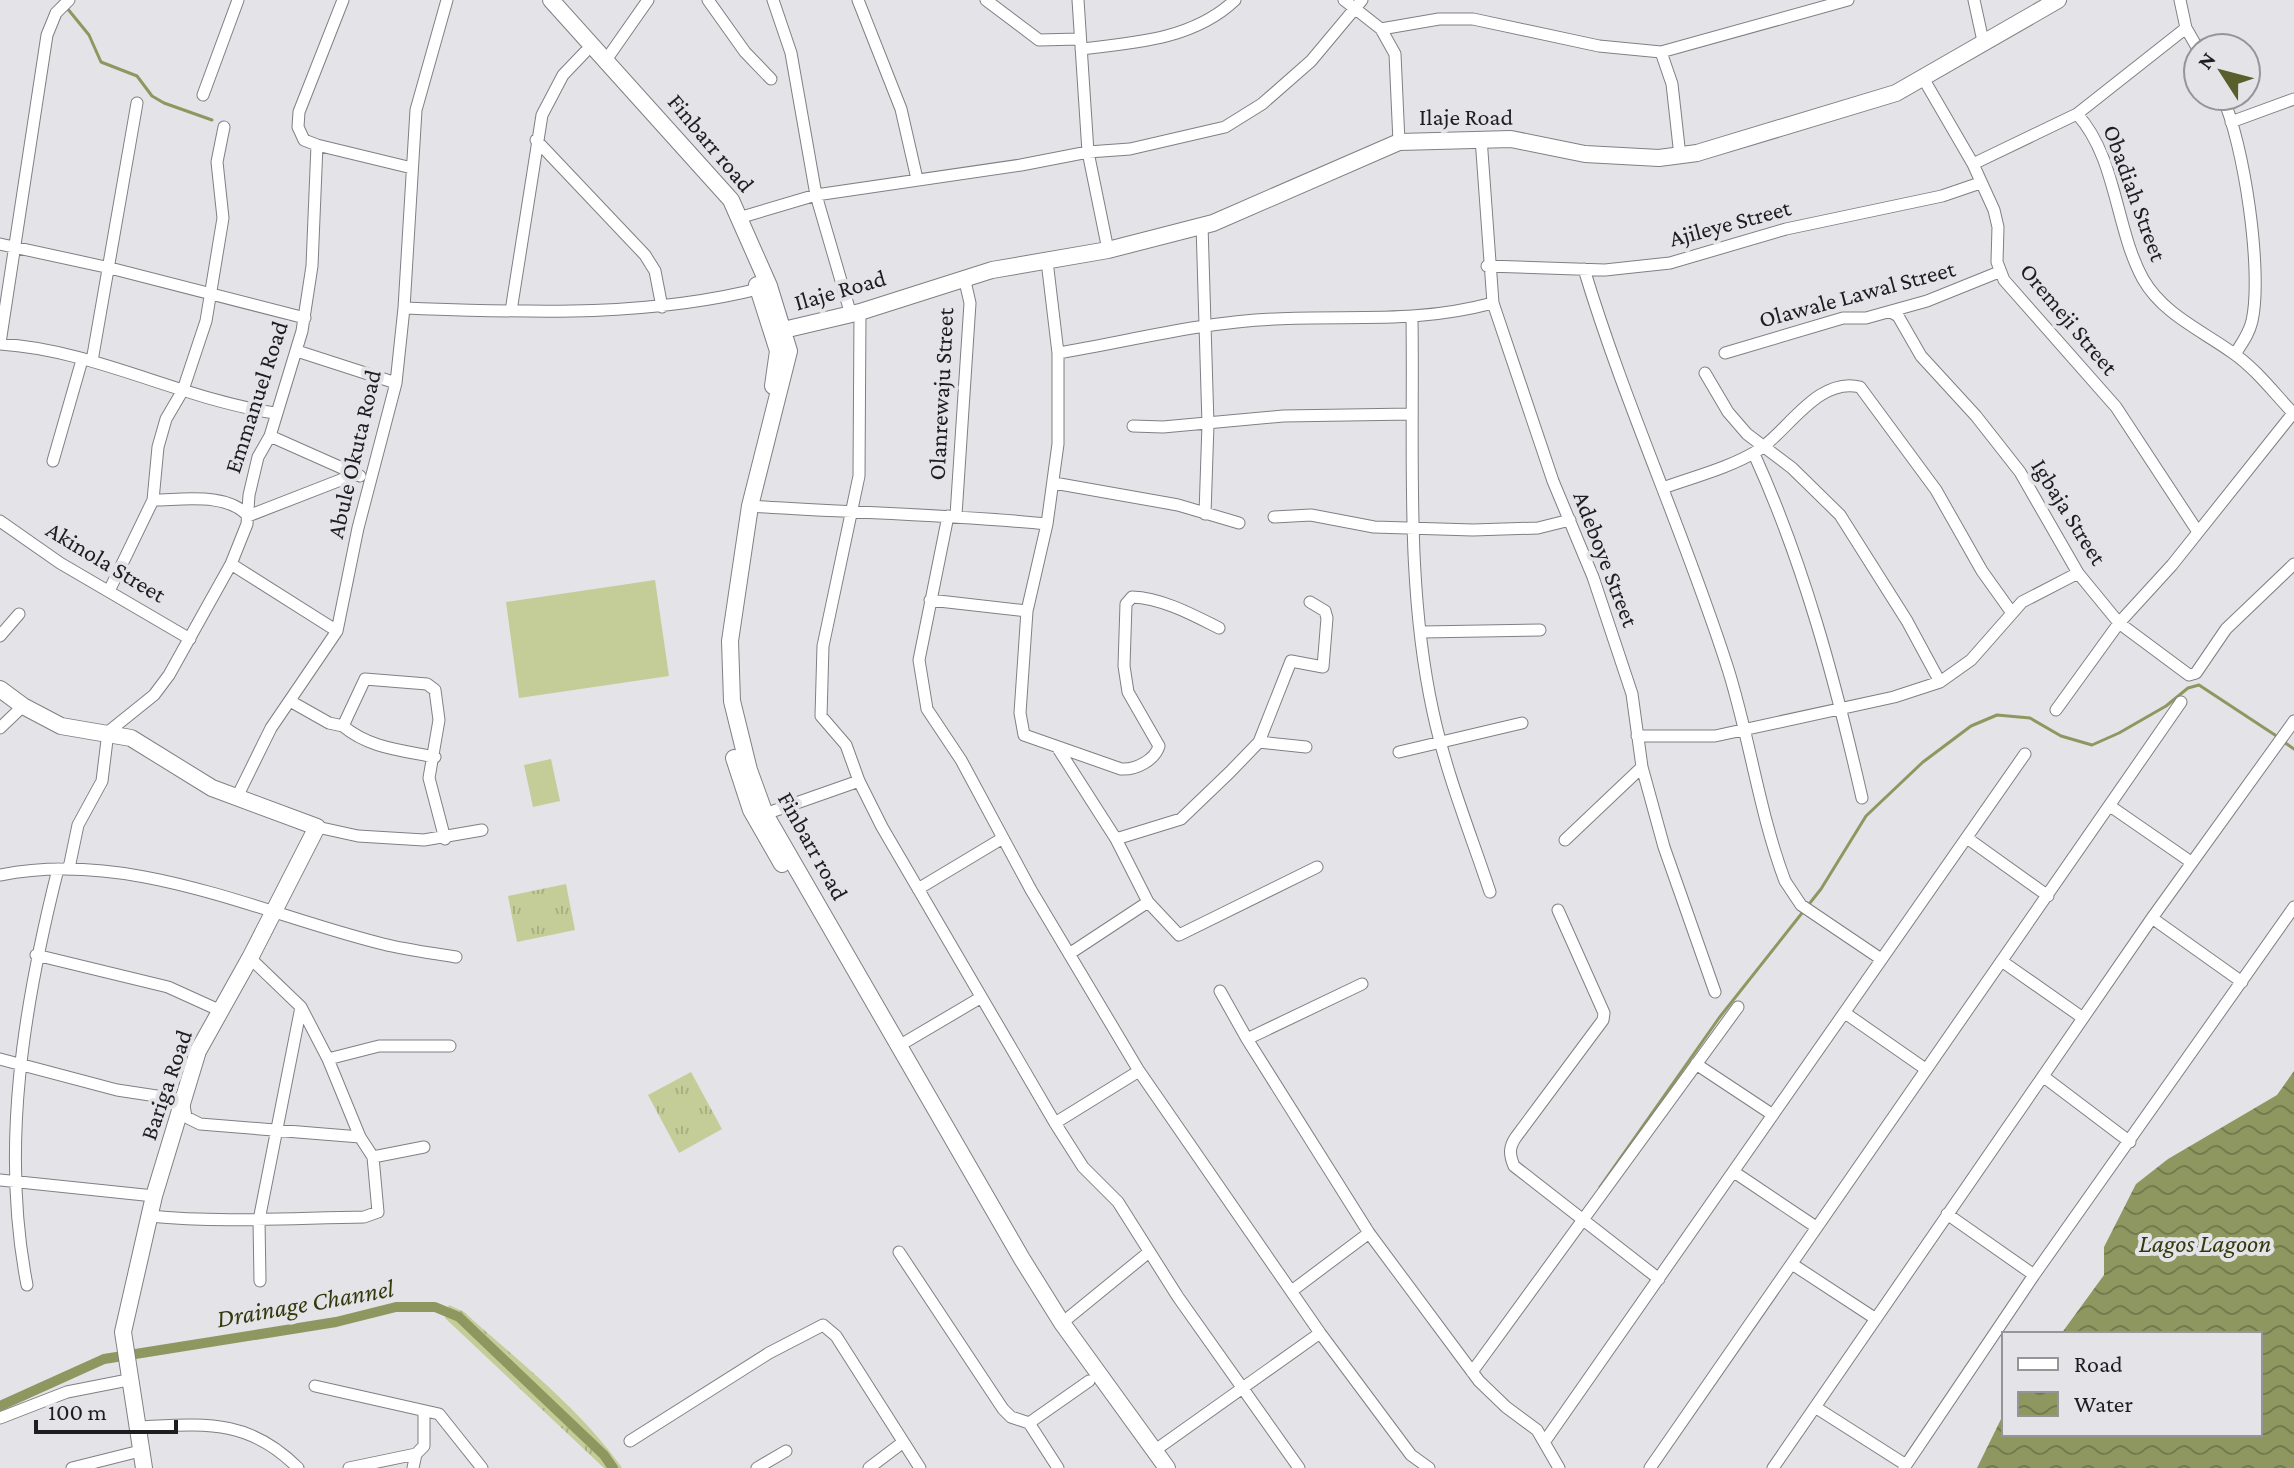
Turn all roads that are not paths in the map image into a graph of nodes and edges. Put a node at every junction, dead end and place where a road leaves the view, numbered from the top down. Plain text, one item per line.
1 (238, 0) edge
2 (343, 0) edge
3 (447, 0) edge
4 (540, 0) edge
5 (551, 0) edge
6 (648, 0) edge
7 (708, 0) edge
8 (773, 0) edge
9 (858, 0) edge
10 (986, 0) edge
11 (1078, 0) edge
12 (1235, 0) edge
13 (1848, 0) edge
14 (1974, 0) edge
15 (2058, 0) edge
16 (2180, 0) edge
17 (67, 3) edge
18 (1353, 3) edge
19 (2186, 28) junction
20 (1381, 29) junction
21 (2188, 32) edge
22 (1983, 41) junction
23 (1080, 44) junction
24 (585, 52) junction
25 (1661, 52) junction
26 (606, 60) junction
27 (1923, 78) junction
28 (771, 79) dead end
29 (203, 95) dead end
30 (2294, 99) edge
31 (137, 103) dead end
32 (2228, 112) edge
33 (2077, 114) junction
34 (2231, 122) junction
35 (224, 127) dead end
36 (1481, 138) junction
37 (536, 140) junction
38 (1399, 142) junction
39 (317, 145) junction
40 (1088, 152) junction
41 (1680, 156) junction
42 (1973, 164) junction
43 (412, 168) junction
44 (917, 179) junction
45 (1980, 183) junction
46 (816, 195) junction
47 (742, 217) junction
48 (1202, 225) junction
49 (0, 244) edge
50 (15, 246) junction
51 (1108, 250) junction
52 (1047, 261) junction
53 (1487, 266) junction
54 (110, 268) junction
55 (1584, 269) junction
56 (1999, 272) junction
57 (964, 277) junction
58 (764, 287) junction
59 (212, 295) junction
60 (1493, 303) junction
61 (662, 307) junction
62 (404, 308) junction
63 (511, 311) junction
64 (1891, 312) junction
65 (855, 313) junction
66 (305, 318) junction
67 (1412, 318) junction
68 (1206, 326) junction
69 (779, 331) junction
70 (0, 344) edge
71 (297, 351) junction
72 (1058, 353) junction
73 (1725, 353) dead end
74 (2235, 354) junction
75 (87, 360) junction
76 (1705, 373) dead end
77 (396, 383) junction
78 (183, 390) junction
79 (275, 413) junction
80 (2294, 413) edge
81 (1412, 414) junction
82 (1208, 424) junction
83 (1133, 426) dead end
84 (270, 436) junction
85 (1758, 451) junction
86 (53, 461) dead end
87 (356, 474) junction
88 (370, 480) junction
89 (1054, 483) junction
90 (1663, 488) junction
91 (153, 500) junction
92 (750, 506) junction
93 (852, 514) junction
94 (1205, 514) junction
95 (952, 515) junction
96 (248, 516) junction
97 (1274, 517) dead end
98 (1570, 520) junction
99 (0, 521) edge
100 (1239, 523) dead end
101 (1047, 524) junction
102 (1413, 528) junction
103 (2198, 532) junction
104 (231, 564) junction
105 (2294, 564) edge
106 (2078, 573) junction
107 (109, 591) junction
108 (930, 600) junction
109 (1310, 602) dead end
110 (1027, 611) junction
111 (2012, 613) junction
112 (19, 614) dead end
113 (2119, 623) junction
114 (1219, 628) dead end
115 (1540, 630) dead end
116 (337, 631) junction
117 (1422, 632) junction
118 (0, 636) edge
119 (190, 639) junction
120 (1940, 682) junction
121 (0, 689) edge
122 (290, 701) junction
123 (2181, 702) dead end
124 (23, 706) junction
125 (1840, 710) junction
126 (2056, 710) dead end
127 (2294, 721) edge
128 (1522, 723) dead end
129 (343, 726) junction
130 (0, 728) edge
131 (1742, 730) junction
132 (108, 732) junction
133 (1637, 736) junction
134 (1259, 742) junction
135 (1440, 743) junction
136 (1306, 747) dead end
137 (1059, 750) junction
138 (1399, 752) dead end
139 (2025, 754) dead end
140 (435, 757) junction
141 (1642, 767) junction
142 (859, 781) junction
143 (237, 797) junction
144 (1862, 798) dead end
145 (2110, 806) junction
146 (765, 814) junction
147 (317, 827) junction
148 (482, 830) dead end
149 (1003, 838) junction
150 (1967, 838) junction
151 (445, 839) junction
152 (1116, 839) junction
153 (1565, 840) dead end
154 (2191, 862) junction
155 (1317, 867) dead end
156 (64, 869) junction
157 (0, 875) edge
158 (918, 889) junction
159 (1490, 892) dead end
160 (2048, 896) junction
161 (1148, 902) junction
162 (2294, 907) edge
163 (1558, 910) dead end
164 (273, 912) junction
165 (2152, 918) junction
166 (1069, 954) junction
167 (36, 955) junction
168 (456, 957) dead end
169 (250, 958) junction
170 (1881, 959) junction
171 (2003, 962) junction
172 (2242, 982) junction
173 (1362, 984) dead end
174 (1220, 991) dead end
175 (1715, 992) dead end
176 (980, 998) junction
177 (301, 1007) junction
178 (1738, 1007) dead end
179 (221, 1011) junction
180 (1845, 1013) junction
181 (2083, 1018) junction
182 (1247, 1039) junction
183 (450, 1046) dead end
184 (897, 1047) junction
185 (0, 1059) edge
186 (328, 1059) junction
187 (17, 1064) junction
188 (1696, 1064) junction
189 (1924, 1068) junction
190 (1139, 1071) junction
191 (2044, 1077) junction
192 (183, 1100) junction
193 (1773, 1115) junction
194 (1055, 1123) junction
195 (276, 1132) junction
196 (360, 1137) junction
197 (2130, 1142) junction
198 (424, 1147) dead end
199 (373, 1157) junction
200 (1734, 1172) junction
201 (0, 1180) edge
202 (16, 1182) junction
203 (154, 1196) junction
204 (1947, 1214) junction
205 (149, 1216) junction
206 (1581, 1218) junction
207 (259, 1220) junction
208 (1816, 1227) junction
209 (1369, 1233) junction
210 (899, 1252) dead end
211 (1149, 1252) junction
212 (1017, 1261) junction
213 (1792, 1264) junction
214 (2034, 1275) junction
215 (1659, 1279) junction
216 (260, 1281) dead end
217 (27, 1285) dead end
218 (1293, 1290) junction
219 (1876, 1319) junction
220 (1062, 1323) junction
221 (1320, 1333) junction
222 (1472, 1372) junction
223 (127, 1376) junction
224 (1089, 1381) junction
225 (315, 1386) dead end
226 (1241, 1389) junction
227 (1815, 1407) junction
228 (424, 1412) junction
229 (0, 1418) edge
230 (1029, 1423) junction
231 (139, 1427) junction
232 (630, 1441) dead end
233 (1545, 1441) junction
234 (902, 1443) junction
235 (140, 1451) junction
236 (786, 1451) dead end
237 (416, 1454) junction
238 (1154, 1460) edge
239 (1905, 1466) edge
240 (72, 1468) edge
241 (144, 1468) edge
242 (298, 1468) edge
243 (349, 1468) edge
244 (413, 1468) edge
245 (482, 1468) edge
246 (757, 1468) edge
247 (869, 1468) edge
248 (920, 1468) edge
249 (1058, 1468) edge
250 (1167, 1468) edge
251 (1299, 1468) edge
252 (1429, 1468) edge
253 (1559, 1468) edge
254 (1650, 1468) edge
255 (1773, 1468) edge

1 - 29 street
2 - 39 street
3 - 43 street, Abule Okuta Road
4 - 24 main road, Finbarr road
5 - 26 main road, Finbarr road
6 - 26 street
7 - 28 street
8 - 46 street
9 - 44 street
10 - 23 street
11 - 23 street
12 - 23 street
13 - 25 street
14 - 22 street
15 - 22 main road, Ilaje Road
16 - 19 street
17 - 50 street
18 - 20 street
18 - 40 street
19 - 21 street
19 - 33 street
20 - 25 street
20 - 38 street
22 - 27 main road, Ilaje Road
23 - 40 street
24 - 37 street
24 - 58 main road, Finbarr road
25 - 41 street
26 - 47 main road, Finbarr road
27 - 41 main road, Ilaje Road
27 - 42 street, Oremeji Street
30 - 34 street
31 - 54 street
32 - 34 street
33 - 42 street
33 - 74 street, Obadiah Street
34 - 74 street
35 - 59 street
36 - 38 main road, Ilaje Road
36 - 41 main road, Ilaje Road
36 - 53 street, Adeboye Street
37 - 61 street
37 - 63 street
38 - 48 main road, Ilaje Road
39 - 43 street
39 - 66 street, Emmanuel Road
40 - 44 street
40 - 51 street
42 - 45 street, Oremeji Street
43 - 62 street, Abule Okuta Road
44 - 46 street
45 - 55 street, Ajileye Street
45 - 56 street, Oremeji Street
46 - 47 street
46 - 65 street
47 - 58 main road, Finbarr road
48 - 51 main road, Ilaje Road
48 - 68 street
49 - 50 street
50 - 54 street
50 - 70 street
51 - 52 main road, Ilaje Road
52 - 57 main road, Ilaje Road
52 - 72 street
53 - 55 street, Ajileye Street
53 - 60 street, Adeboye Street
54 - 59 street
54 - 75 street
55 - 90 street
56 - 64 street, Olawale Lawal Street
56 - 103 street, Oremeji Street
57 - 65 main road, Ilaje Road
57 - 95 street, Olanrewaju Street
58 - 61 street
58 - 69 main road, Finbarr road
59 - 66 street
59 - 78 street
60 - 67 street
60 - 98 street, Adeboye Street
61 - 63 street
62 - 63 street
62 - 77 street, Abule Okuta Road
64 - 73 street, Olawale Lawal Street
64 - 106 street, Igbaja Street
65 - 69 main road, Ilaje Road
65 - 93 street
66 - 71 street, Emmanuel Road
67 - 68 street
67 - 81 street
68 - 72 street
68 - 82 street
69 - 92 main road, Finbarr road
69 - 212 main road, Finbarr road
70 - 75 street
71 - 77 street
71 - 79 street, Emmanuel Road
72 - 89 street
74 - 80 street, Obadiah Street
75 - 78 street
75 - 86 street
76 - 85 street
77 - 88 street, Abule Okuta Road
78 - 79 street
78 - 91 street
79 - 84 street, Emmanuel Road
80 - 103 street
81 - 82 street
81 - 102 street
82 - 83 street
82 - 94 street
84 - 87 street
84 - 96 street, Emmanuel Road
85 - 90 street
85 - 111 street
85 - 120 street
85 - 125 street
87 - 88 street
87 - 96 street
88 - 116 street, Abule Okuta Road
89 - 94 street
89 - 101 street
90 - 131 street
91 - 96 street
91 - 107 street
92 - 93 street
92 - 146 main road, Finbarr road
93 - 95 street
93 - 142 street
94 - 100 street
95 - 101 street
95 - 108 street, Olanrewaju Street
96 - 104 street, Emmanuel Road
97 - 102 street
98 - 102 street
98 - 133 street, Adeboye Street
99 - 107 street, Akinola Street
101 - 110 street
102 - 117 street
103 - 113 street
104 - 116 street
104 - 119 street, Emmanuel Road
105 - 113 street, Igbaja Street
106 - 111 street
106 - 113 street, Igbaja Street
107 - 119 street, Akinola Street
108 - 110 street
108 - 149 street, Olanrewaju Street
109 - 134 street
110 - 137 street
111 - 120 street
112 - 118 street
113 - 126 street
114 - 137 street
115 - 117 street
116 - 122 street, Abule Okuta Road
117 - 135 street
119 - 132 street, Emmanuel Road
120 - 125 street
121 - 124 main road
122 - 129 street
122 - 143 street, Abule Okuta Road
123 - 145 street
124 - 130 street
124 - 132 main road
125 - 131 street
125 - 144 street
127 - 154 street
128 - 135 street
129 - 140 street
129 - 140 street
131 - 133 street
131 - 170 street
132 - 143 main road
132 - 156 street
133 - 141 street, Adeboye Street
134 - 136 street
134 - 152 street
135 - 138 street
135 - 159 street
137 - 152 street
139 - 150 street
140 - 151 street
141 - 153 street
141 - 175 street, Adeboye Street
142 - 146 street
142 - 158 street
143 - 147 main road
145 - 154 street
145 - 160 street
146 - 184 main road, Finbarr road
147 - 151 street
147 - 164 main road, Bariga Road
148 - 151 street
149 - 158 street
149 - 166 street, Olanrewaju Street
150 - 160 street
150 - 170 street
152 - 161 street
154 - 165 street
155 - 161 street
156 - 157 street
156 - 164 street
156 - 167 street
158 - 176 street
160 - 171 street
161 - 166 street
162 - 172 street
163 - 206 street
164 - 168 street
164 - 169 main road, Bariga Road
165 - 172 street
165 - 181 street
166 - 190 street, Olanrewaju Street
167 - 179 street
167 - 187 street
169 - 177 street
169 - 179 main road, Bariga Road
170 - 180 street
171 - 181 street
171 - 189 street
172 - 197 street
173 - 182 street
174 - 182 street
176 - 184 street
176 - 194 street
177 - 186 street
177 - 195 street
178 - 188 street
179 - 192 main road, Bariga Road
180 - 189 street
180 - 193 street
181 - 191 street
182 - 209 street
183 - 186 street
184 - 212 main road, Finbarr road
185 - 187 street
186 - 196 street
187 - 192 street
187 - 202 street
188 - 193 street
188 - 206 street
189 - 208 street
190 - 194 street
190 - 218 street, Olanrewaju Street
191 - 197 street
191 - 204 street
192 - 195 street
192 - 203 main road, Bariga Road
193 - 200 street
194 - 211 street
195 - 196 street
195 - 207 street
196 - 199 street
197 - 214 street
198 - 199 street
199 - 207 street
200 - 208 street
200 - 215 street
201 - 202 street
202 - 203 street
202 - 217 street
203 - 205 main road, Bariga Road
204 - 214 street
204 - 219 street
205 - 207 street
205 - 223 main road, Bariga Road
206 - 215 street
206 - 222 street
207 - 216 street
208 - 213 street
209 - 218 street
209 - 222 street
210 - 230 street
211 - 220 street
211 - 226 street
212 - 220 main road, Finbarr road
212 - 224 main road, Finbarr road
213 - 219 street
213 - 254 street
214 - 239 street
215 - 233 street
218 - 221 street, Olanrewaju Street
219 - 227 street
220 - 238 main road, Finbarr road
221 - 226 street
221 - 252 street, Olanrewaju Street
222 - 233 street
223 - 229 street
223 - 231 main road, Bariga Road
224 - 230 street
224 - 238 main road, Finbarr road
225 - 228 street
226 - 238 street
226 - 251 street
227 - 239 street
227 - 255 street
228 - 237 street
228 - 245 street
230 - 249 street
231 - 235 main road, Bariga Road
231 - 242 street
232 - 234 street
233 - 253 street
234 - 247 street
234 - 248 street
235 - 240 street
235 - 241 main road, Bariga Road
236 - 246 street
237 - 243 street
237 - 244 street
238 - 250 main road, Finbarr road

